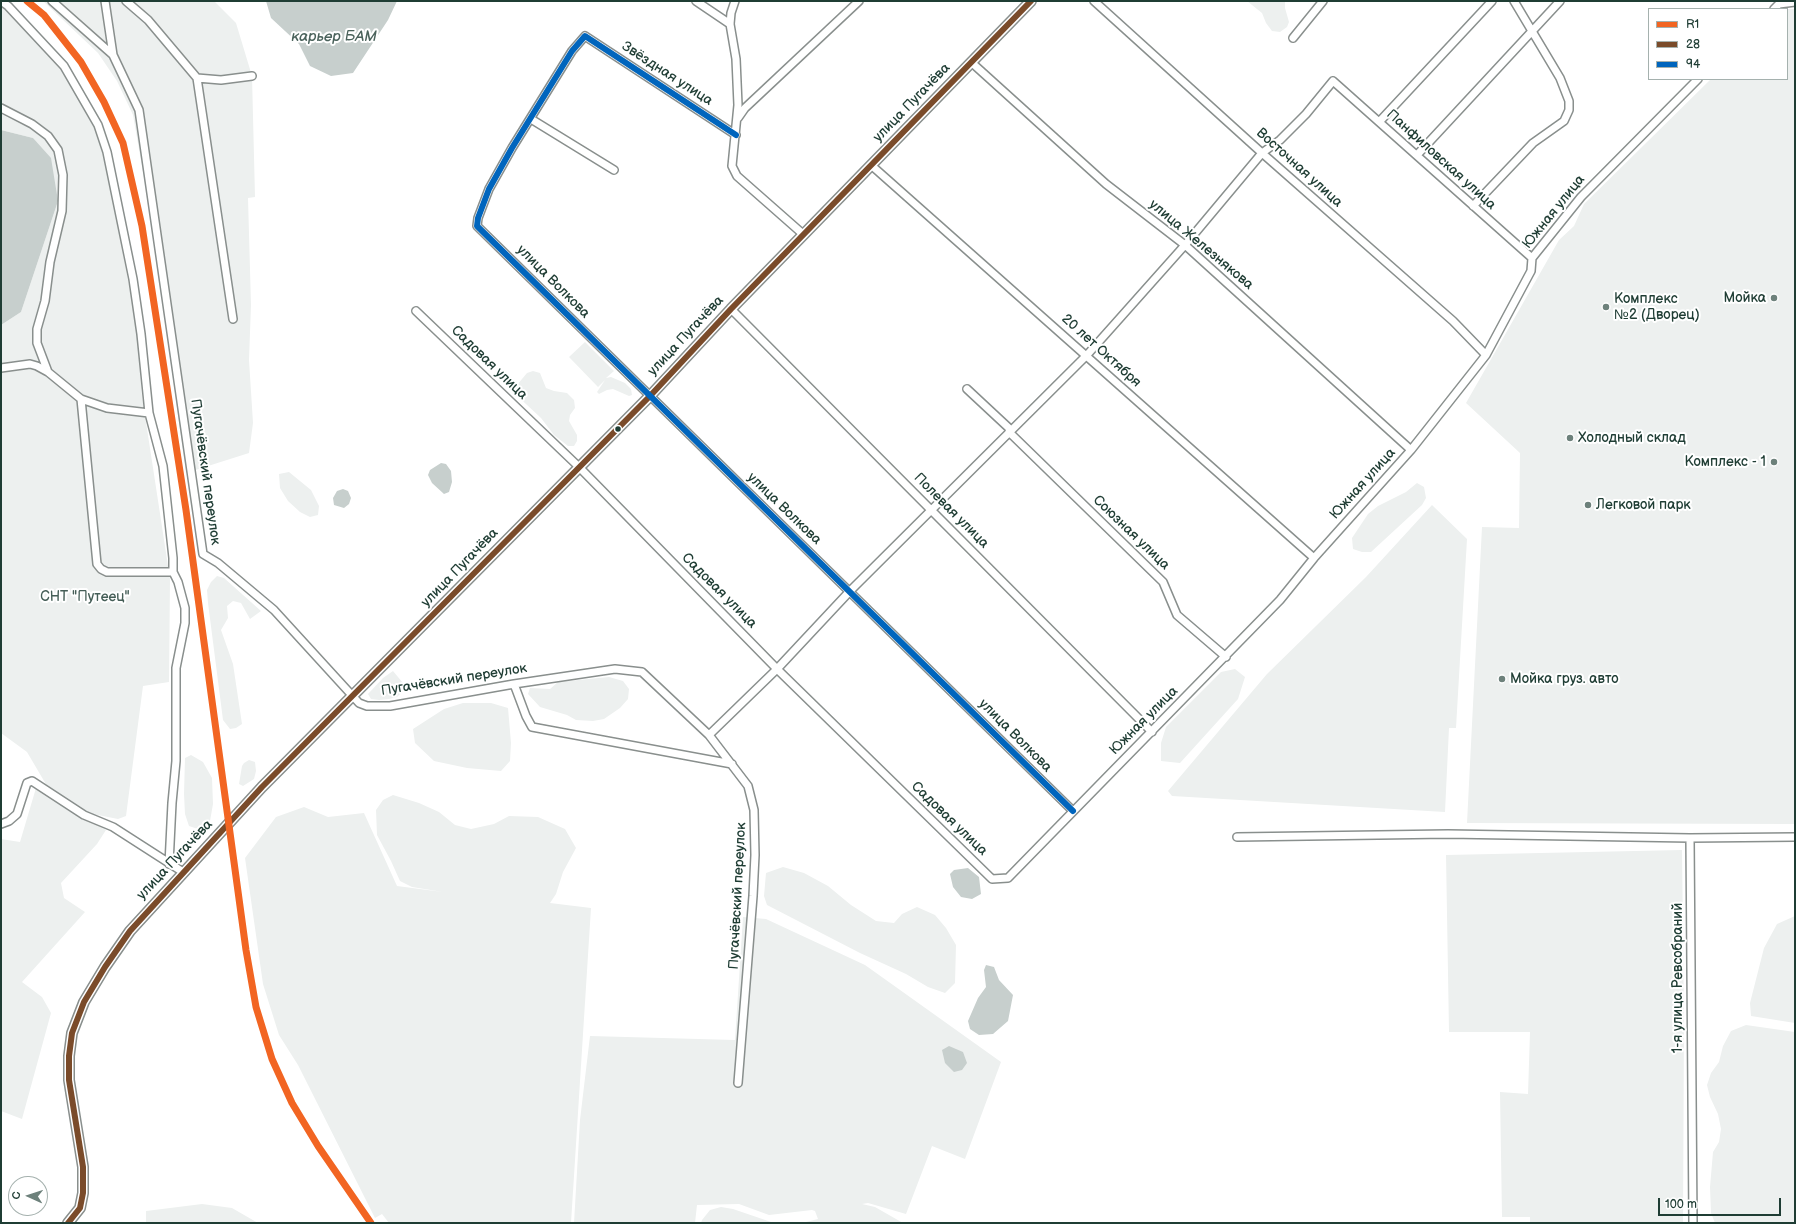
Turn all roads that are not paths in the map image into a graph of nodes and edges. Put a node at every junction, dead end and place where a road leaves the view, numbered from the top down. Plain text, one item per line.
1 (1, 1) edge
2 (52, 1) edge
3 (105, 1) edge
4 (126, 1) edge
5 (696, 1) edge
6 (735, 1) edge
7 (859, 1) edge
8 (1031, 1) edge
9 (1094, 1) edge
10 (1323, 1) edge
11 (1492, 1) edge
12 (1514, 1) edge
13 (1560, 1) edge
14 (1795, 2) edge
15 (1775, 8) edge
16 (730, 24) junction
17 (1532, 31) junction
18 (1293, 38) dead end
19 (113, 55) junction
20 (971, 62) junction
21 (252, 76) dead end
22 (197, 78) junction
23 (1697, 80) edge
24 (1, 108) edge
25 (532, 119) junction
26 (737, 120) junction
27 (1380, 121) junction
28 (736, 135) junction
29 (1262, 153) junction
30 (1417, 155) junction
31 (871, 165) junction
32 (614, 170) dead end
33 (1473, 206) junction
34 (804, 235) junction
35 (1185, 245) junction
36 (1532, 258) junction
37 (730, 309) junction
38 (416, 311) dead end
39 (233, 319) dead end
40 (1087, 355) junction
41 (1486, 355) junction
42 (1, 368) edge
43 (48, 372) junction
44 (967, 389) dead end
45 (650, 396) junction
46 (81, 399) junction
47 (149, 414) junction
48 (1010, 431) junction
49 (1411, 450) junction
50 (579, 467) junction
51 (931, 510) junction
52 (1314, 558) junction
53 (173, 572) junction
54 (850, 591) junction
55 (1226, 657) junction
56 (777, 669) junction
57 (514, 684) junction
58 (353, 697) junction
59 (1152, 732) junction
60 (709, 735) junction
61 (732, 764) junction
62 (1073, 811) junction
63 (1, 824) edge
64 (1236, 837) dead end
65 (1795, 837) edge
66 (1690, 838) junction
67 (169, 864) junction
68 (183, 872) junction
69 (1008, 878) joint
70 (738, 1083) dead end
71 (68, 1223) edge
72 (1693, 1223) edge

1 - 47 street
2 - 19 street, Пугачёвский переулок
3 - 19 street
4 - 22 street
5 - 16 street
6 - 16 street
7 - 26 street
8 - 20 street, улица Пугачёва
9 - 29 street, Восточная улица
10 - 18 street
11 - 27 street
12 - 17 street
13 - 17 street
14 - 15 street
16 - 26 street
17 - 30 street
17 - 33 street
19 - 58 street, Пугачёвский переулок
20 - 31 street, улица Пугачёва
20 - 35 street, улица Железнякова
21 - 22 street
22 - 39 street
23 - 36 street, Южная улица
24 - 43 street
25 - 28 street, Звёздная улица
25 - 32 street
25 - 45 street, улица Волкова
26 - 28 street
27 - 29 street, Панфиловская улица
27 - 30 street, Панфиловская улица
28 - 34 street
29 - 35 street
29 - 41 street, Восточная улица
30 - 33 street, Панфиловская улица
31 - 34 street, улица Пугачёва
31 - 40 street, 20 лет Октября
33 - 36 street, Панфиловская улица
34 - 37 street, улица Пугачёва
35 - 40 street
35 - 49 street, улица Железнякова
36 - 41 street, Южная улица
37 - 45 street, улица Пугачёва
37 - 51 street, Полевая улица
38 - 50 street, Садовая улица
40 - 48 street
40 - 52 street, 20 лет Октября
41 - 49 street, Южная улица
42 - 43 street
43 - 46 street
44 - 48 street, Союзная улица
45 - 50 street, улица Пугачёва
45 - 54 street, улица Волкова
46 - 47 street
46 - 53 street
47 - 53 street
48 - 51 street
48 - 55 street, Союзная улица
49 - 52 street, Южная улица
50 - 56 street, Садовая улица
50 - 58 street, улица Пугачёва
51 - 54 street
51 - 59 street, Полевая улица
52 - 55 street, Южная улица
53 - 67 street
54 - 56 street
54 - 62 street, улица Волкова
55 - 59 street, Южная улица
56 - 60 street
56 - 69 street, Садовая улица
57 - 58 street, Пугачёвский переулок
57 - 60 street, Пугачёвский переулок
57 - 61 street
58 - 68 street, улица Пугачёва
59 - 62 street, Южная улица
60 - 61 street, Пугачёвский переулок
61 - 70 street, Пугачёвский переулок
62 - 69 street, Южная улица
63 - 67 street
64 - 66 street
65 - 66 street
66 - 72 street, 1-я улица Ревсобраний
67 - 68 street
68 - 71 street, улица Пугачёва

